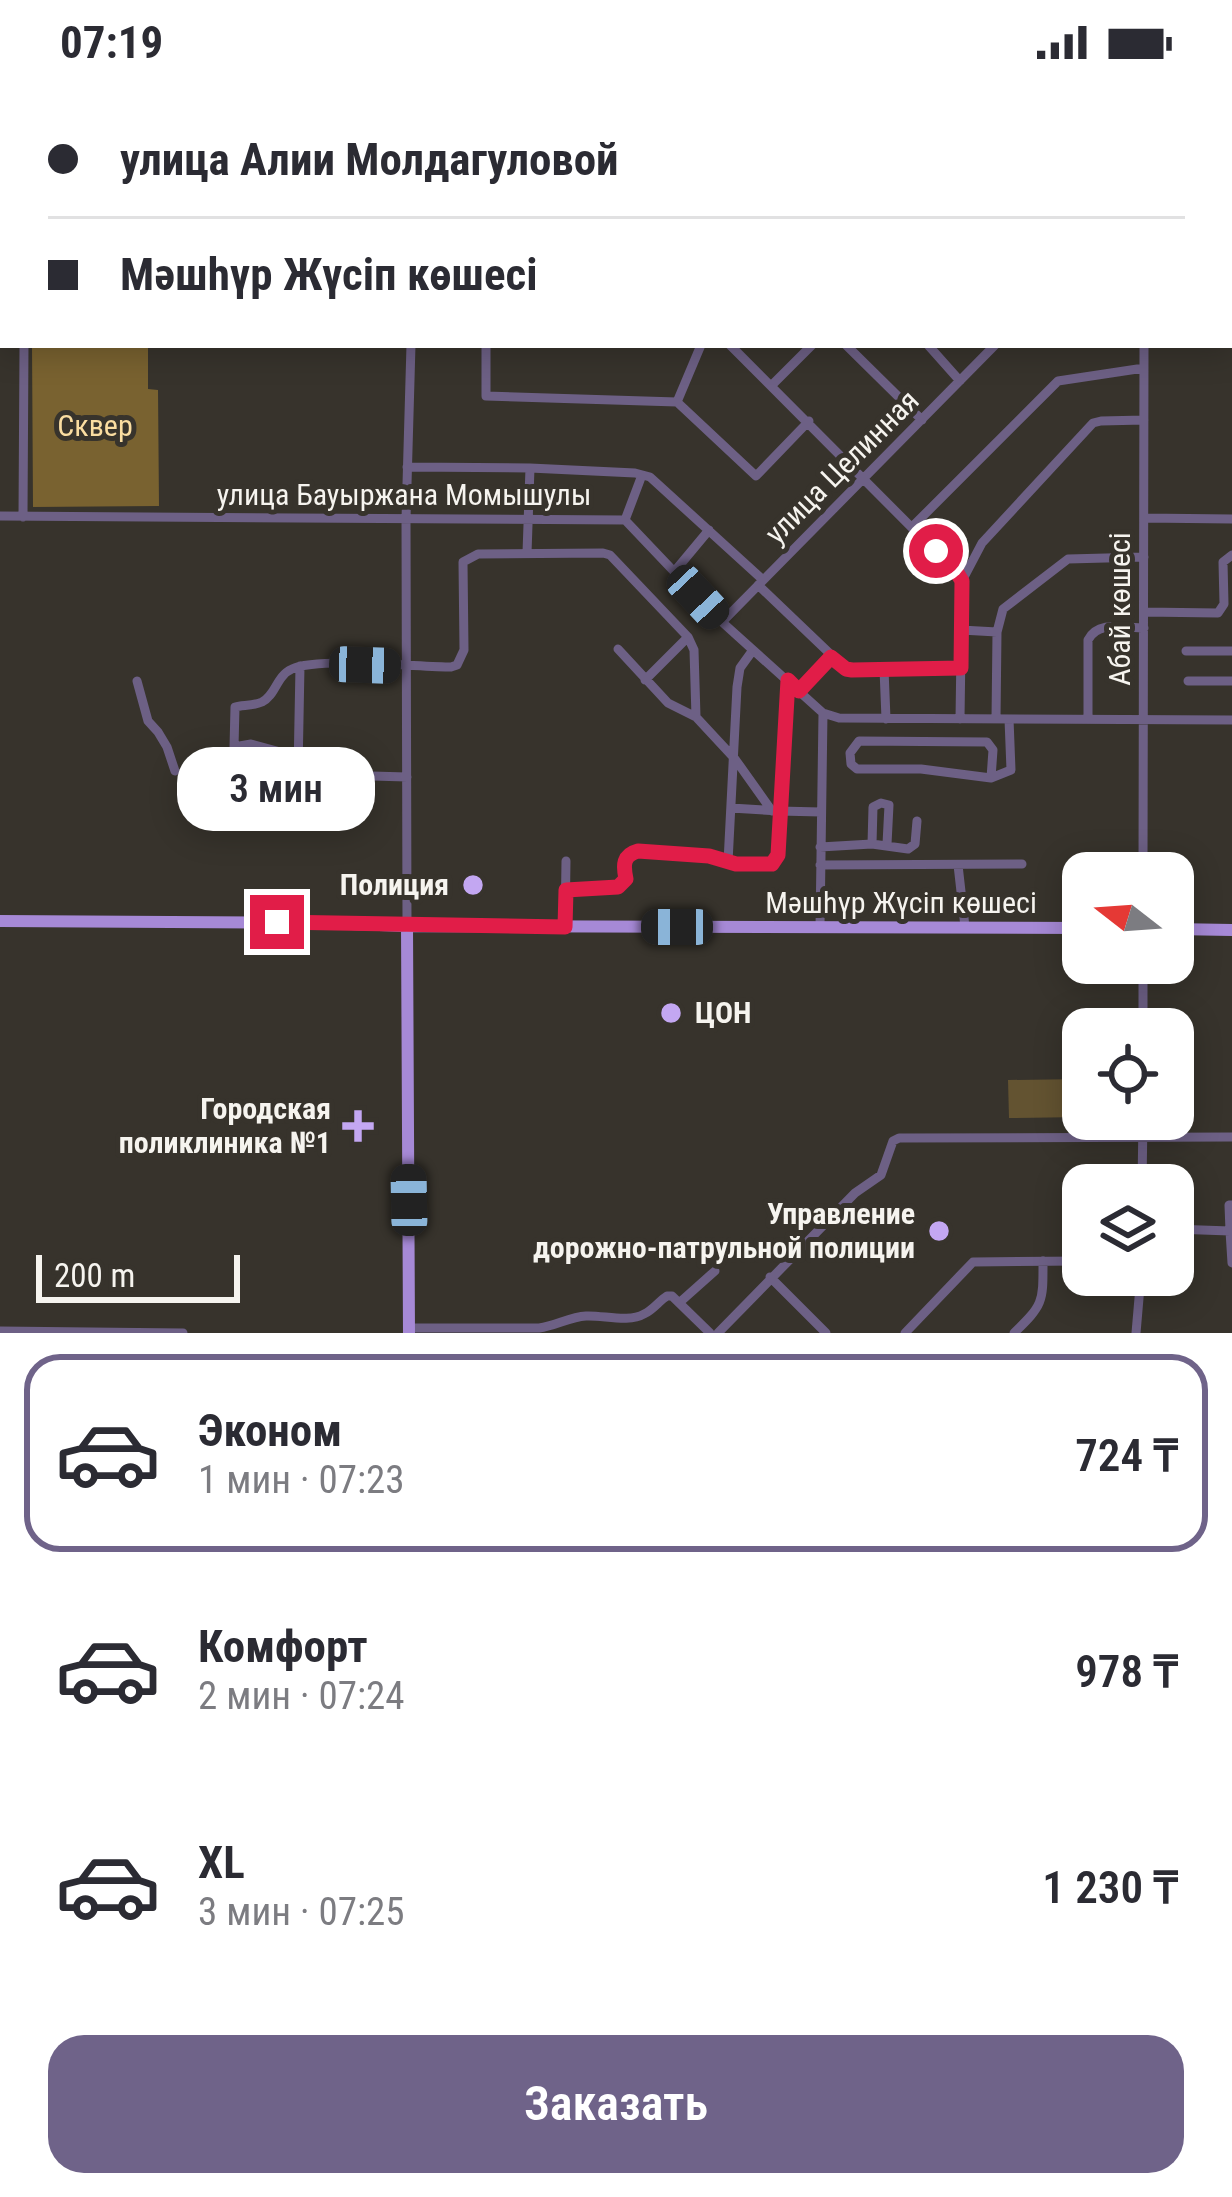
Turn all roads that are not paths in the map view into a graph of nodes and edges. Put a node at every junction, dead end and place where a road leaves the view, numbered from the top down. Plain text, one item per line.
1 (24, 348) edge
2 (411, 348) edge
3 (486, 348) edge
4 (700, 348) edge
5 (733, 348) edge
6 (809, 348) edge
7 (849, 348) edge
8 (931, 348) edge
9 (992, 348) edge
10 (1144, 348) edge
11 (1144, 368) junction
12 (960, 381) junction
13 (772, 386) junction
14 (677, 402) junction
15 (922, 420) junction
16 (1144, 420) junction
17 (809, 422) junction
18 (407, 467) junction
19 (530, 468) junction
20 (642, 475) junction
21 (865, 479) junction
22 (0, 517) edge
23 (23, 517) junction
24 (1144, 518) junction
25 (406, 519) junction
26 (1232, 519) edge
27 (529, 520) junction
28 (626, 520) junction
29 (912, 527) junction
30 (709, 530) junction
31 (527, 553) junction
32 (1232, 555) edge
33 (1144, 557) junction
34 (674, 572) junction
35 (962, 581) junction
36 (761, 583) junction
37 (1144, 612) junction
38 (722, 622) junction
39 (1144, 628) junction
40 (961, 631) junction
41 (998, 632) junction
42 (688, 637) junction
43 (618, 649) dead end
44 (753, 650) junction
45 (1186, 651) dead end
46 (1232, 651) edge
47 (831, 657) junction
48 (300, 666) junction
49 (406, 667) junction
50 (884, 668) junction
51 (961, 668) junction
52 (645, 680) junction
53 (788, 680) junction
54 (137, 681) dead end
55 (1188, 681) dead end
56 (1232, 681) edge
57 (799, 691) junction
58 (823, 712) junction
59 (696, 717) junction
60 (886, 719) junction
61 (960, 719) junction
62 (996, 719) junction
63 (1010, 719) junction
64 (1088, 719) junction
65 (1143, 720) junction
66 (1232, 720) edge
67 (920, 742) junction
68 (735, 759) junction
69 (921, 769) junction
70 (175, 771) dead end
71 (298, 772) junction
72 (407, 777) junction
73 (991, 778) junction
74 (731, 808) junction
75 (776, 811) junction
76 (820, 812) junction
77 (917, 820) dead end
78 (872, 844) junction
79 (887, 844) junction
80 (820, 848) junction
81 (1143, 852) edge
82 (566, 861) dead end
83 (728, 862) junction
84 (958, 865) junction
85 (1022, 865) dead end
86 (820, 866) junction
87 (566, 890) junction
88 (0, 921) edge
89 (407, 926) junction
90 (565, 927) junction
91 (820, 927) junction
92 (965, 928) junction
93 (1062, 928) edge
94 (1194, 929) edge
95 (1232, 930) edge
96 (1062, 1137) edge
97 (1194, 1137) edge
98 (1232, 1137) edge
99 (1232, 1205) edge
100 (1194, 1230) edge
101 (1230, 1231) edge
102 (1043, 1261) junction
103 (1062, 1261) edge
104 (1232, 1263) edge
105 (715, 1271) dead end
106 (770, 1277) junction
107 (1139, 1296) edge
108 (679, 1303) junction
109 (409, 1330) edge
110 (0, 1331) edge
111 (183, 1333) edge
112 (714, 1333) edge
113 (826, 1333) edge
114 (905, 1333) edge
115 (1013, 1333) edge
116 (1136, 1333) edge

1 - 23 street
2 - 18 street
3 - 14 street
4 - 14 street
5 - 13 street
6 - 13 street
7 - 15 street
8 - 12 street
9 - 12 street, улица Целинная
10 - 11 street, Абай көшесі
11 - 16 street, Абай көшесі
11 - 29 street
12 - 15 street, улица Целинная
13 - 17 street
14 - 17 street
15 - 21 street, улица Целинная
16 - 24 street, Абай көшесі
16 - 35 street
17 - 21 street
18 - 19 street
18 - 25 street
19 - 20 street
19 - 27 street
20 - 28 street
20 - 30 street
21 - 29 street
21 - 36 street, улица Целинная
22 - 23 street, улица Бауыржана Момышулы
23 - 25 street, улица Бауыржана Момышулы
24 - 26 street
24 - 33 street, Абай көшесі
25 - 27 street, улица Бауыржана Момышулы
25 - 49 street
27 - 28 street, улица Бауыржана Момышулы
27 - 31 street
28 - 34 street, улица Бауыржана Момышулы
29 - 35 street
30 - 34 street
30 - 36 street
31 - 42 street
31 - 49 street
32 - 37 street
33 - 37 street, Абай көшесі
33 - 41 street
34 - 38 street, улица Бауыржана Момышулы
35 - 40 street
36 - 38 street, улица Целинная
36 - 47 street
37 - 39 street, Абай көшесі
38 - 44 street, улица Бауыржана Момышулы
39 - 64 street
39 - 65 street, Абай көшесі
40 - 41 street
40 - 51 street
41 - 62 street
42 - 52 street
42 - 59 street
43 - 52 street
44 - 53 street, улица Бауыржана Момышулы
44 - 68 street
45 - 46 street
47 - 50 street
47 - 57 street
48 - 49 street
48 - 71 street
48 - 71 street
49 - 72 street
50 - 51 street
50 - 60 street
51 - 61 street
52 - 59 street
53 - 57 street, улица Бауыржана Момышулы
53 - 75 street
54 - 70 street
55 - 56 street
57 - 58 street, улица Бауыржана Момышулы
58 - 60 street
58 - 76 street
59 - 68 street
60 - 61 street
61 - 62 street
62 - 63 street
63 - 64 street
63 - 73 street
64 - 65 street
65 - 66 street
65 - 81 street, Абай көшесі
67 - 69 street
67 - 69 street
67 - 73 street
68 - 74 street
68 - 75 street
69 - 73 street
71 - 72 street
72 - 89 street
74 - 75 street
74 - 83 street
75 - 76 street
75 - 83 street
76 - 80 street
77 - 79 street
78 - 79 street
78 - 79 street
78 - 80 street
80 - 86 street
82 - 87 street
83 - 87 street
84 - 85 street
84 - 86 street
84 - 92 street
86 - 91 street
87 - 90 street
88 - 89 main road, Мәшһүр Жүсіп көшесі
89 - 90 main road, Мәшһүр Жүсіп көшесі
89 - 109 main road
90 - 91 main road, Мәшһүр Жүсіп көшесі
91 - 92 main road, Мәшһүр Жүсіп көшесі
92 - 93 main road, Мәшһүр Жүсіп көшесі
94 - 95 main road
96 - 106 street
97 - 98 street
99 - 101 street
100 - 101 street
101 - 104 street
102 - 103 street
102 - 114 street
102 - 115 street
105 - 108 street
106 - 112 street
106 - 113 street
107 - 116 street
108 - 109 street
108 - 112 street
110 - 111 street

